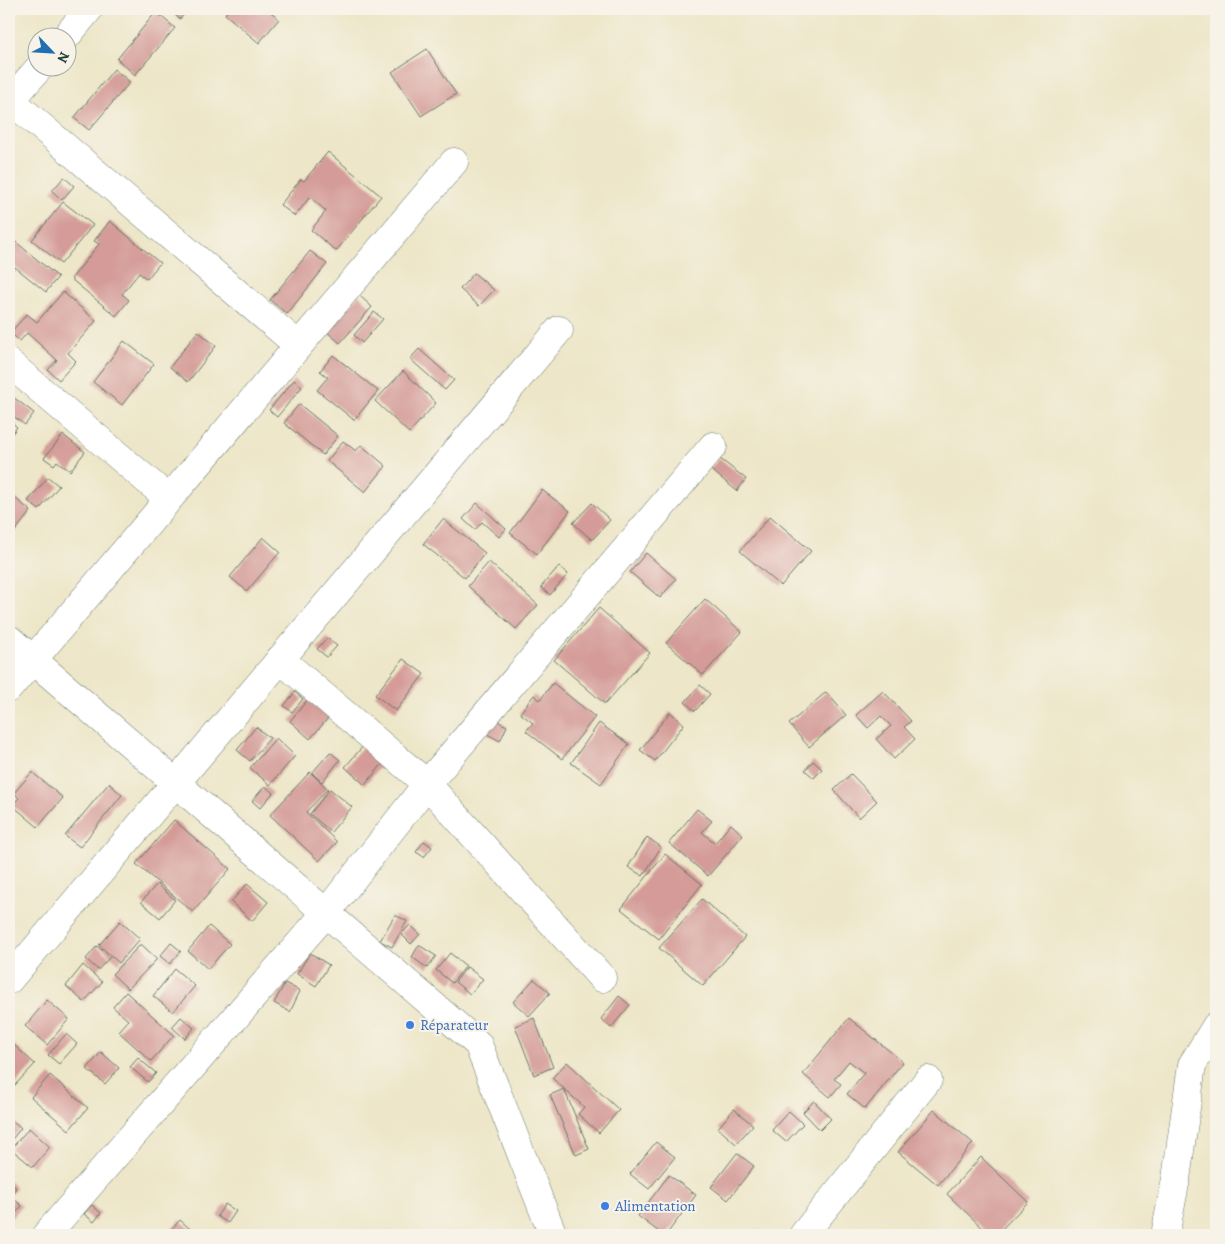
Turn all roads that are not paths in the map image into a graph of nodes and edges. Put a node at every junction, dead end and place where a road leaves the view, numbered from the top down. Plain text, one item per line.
1 (89, 9) edge
2 (73, 28) edge
3 (30, 78) edge
4 (10, 99) edge
5 (454, 162) dead end
6 (559, 330) dead end
7 (298, 346) junction
8 (9, 363) edge
9 (713, 446) dead end
10 (169, 499) junction
11 (9, 639) edge
12 (33, 659) junction
13 (280, 659) junction
14 (9, 688) edge
15 (176, 783) junction
16 (427, 784) junction
17 (326, 913) junction
18 (602, 978) dead end
19 (9, 980) edge
20 (1216, 1026) edge
21 (928, 1080) dead end
22 (46, 1235) edge
23 (553, 1235) edge
24 (803, 1235) edge
25 (1165, 1235) edge

1 - 2 street
3 - 4 street
4 - 7 street
5 - 7 street
6 - 13 street
7 - 10 street
8 - 10 street
9 - 16 street
10 - 12 street
11 - 12 street
12 - 14 street
12 - 15 street
13 - 15 street
13 - 16 street
15 - 17 street
15 - 19 street
16 - 17 street
16 - 18 street
17 - 22 street
17 - 23 street
20 - 25 street
21 - 24 street

